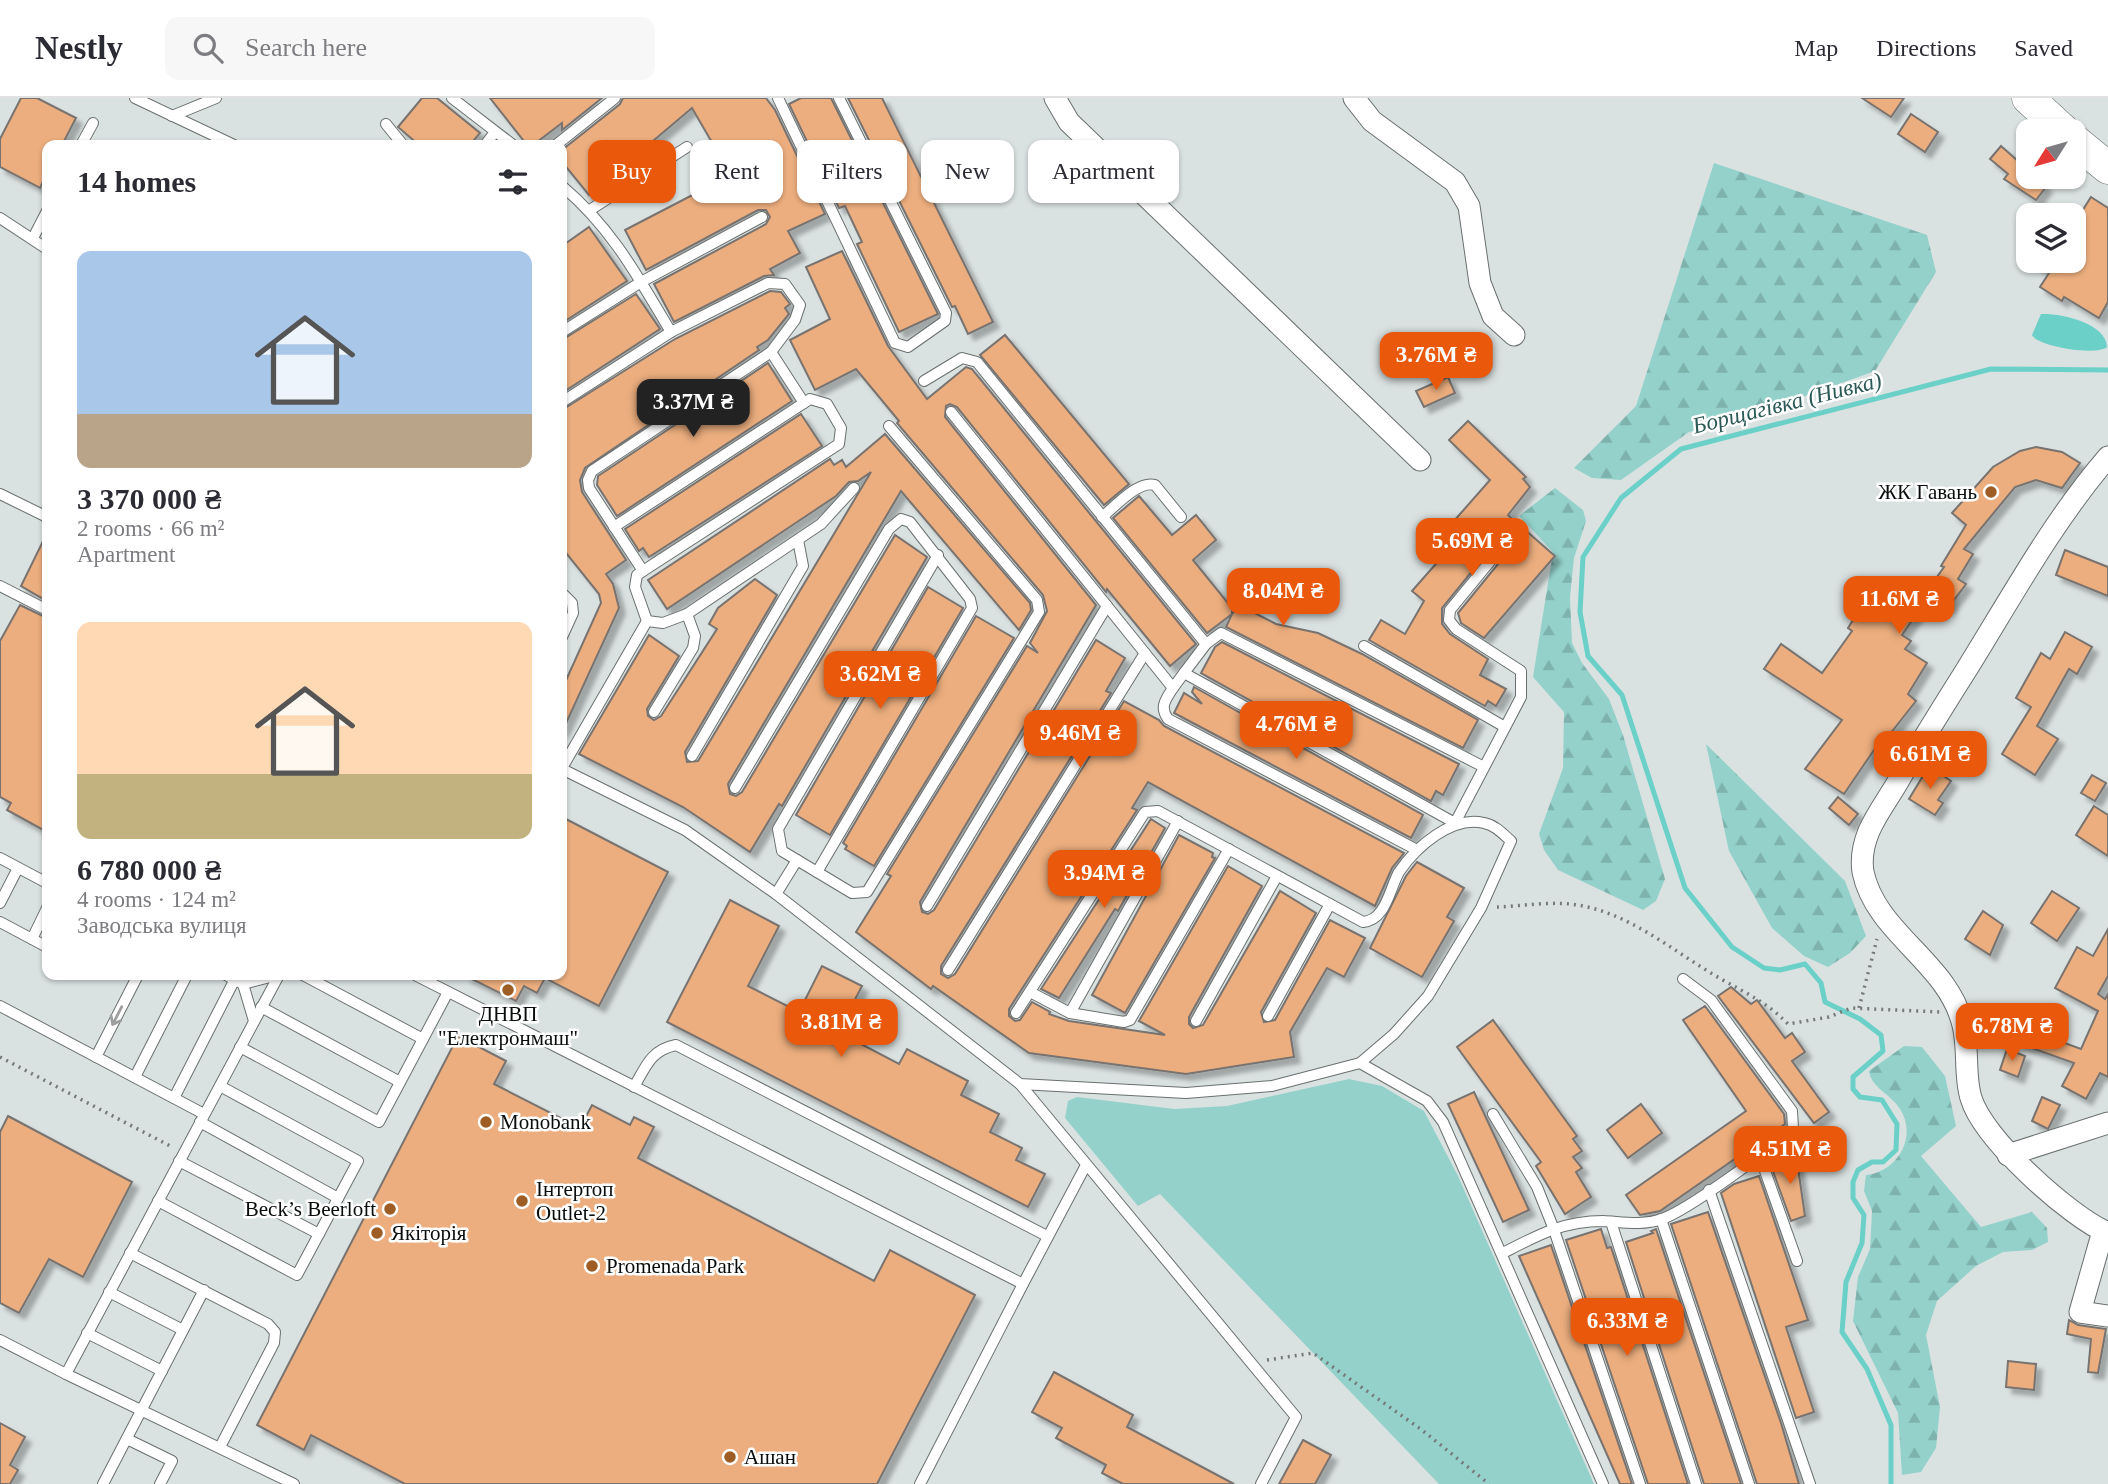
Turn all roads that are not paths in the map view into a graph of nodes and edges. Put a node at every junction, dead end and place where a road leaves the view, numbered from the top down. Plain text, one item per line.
1 (135, 98) edge
2 (216, 98) edge
3 (452, 98) edge
4 (615, 98) edge
5 (778, 98) edge
6 (839, 98) edge
7 (1055, 98) edge
8 (1354, 98) edge
9 (2028, 98) edge
10 (172, 116) junction
11 (2051, 119) edge
12 (93, 123) dead end
13 (386, 124) dead end
14 (495, 132) junction
15 (84, 140) edge
16 (223, 140) edge
17 (399, 140) edge
18 (489, 140) edge
19 (506, 140) edge
20 (562, 140) edge
21 (687, 147) dead end
22 (2086, 150) edge
23 (2108, 168) edge
24 (567, 190) edge
25 (590, 210) junction
26 (762, 217) dead end
27 (0, 218) edge
28 (42, 221) edge
29 (33, 238) junction
30 (42, 244) edge
31 (641, 282) junction
32 (567, 329) edge
33 (671, 332) junction
34 (1514, 335) dead end
35 (771, 352) junction
36 (924, 381) dead end
37 (567, 399) edge
38 (804, 403) junction
39 (951, 412) dead end
40 (889, 426) dead end
41 (2108, 457) edge
42 (1420, 460) dead end
43 (854, 488) dead end
44 (0, 494) edge
45 (42, 515) edge
46 (1102, 517) junction
47 (1181, 517) dead end
48 (614, 527) junction
49 (798, 540) junction
50 (1501, 548) dead end
51 (937, 555) junction
52 (643, 571) junction
53 (0, 586) edge
54 (567, 598) edge
55 (1107, 606) junction
56 (42, 607) edge
57 (687, 614) junction
58 (648, 621) junction
59 (567, 627) edge
60 (1206, 645) junction
61 (1364, 646) dead end
62 (1145, 653) junction
63 (1184, 673) junction
64 (1173, 688) junction
65 (654, 712) dead end
66 (1505, 727) junction
67 (692, 756) dead end
68 (567, 759) edge
69 (1484, 767) junction
70 (567, 771) edge
71 (735, 788) dead end
72 (1178, 821) junction
73 (1455, 823) junction
74 (1229, 849) junction
75 (1417, 850) junction
76 (0, 858) edge
77 (797, 860) junction
78 (18, 868) junction
79 (817, 872) junction
80 (1277, 876) junction
81 (42, 880) edge
82 (776, 894) junction
83 (0, 903) edge
84 (1329, 904) junction
85 (926, 906) dead end
86 (42, 918) edge
87 (0, 922) edge
88 (32, 939) junction
89 (42, 944) edge
90 (948, 970) dead end
91 (1684, 979) dead end
92 (135, 980) edge
93 (184, 980) edge
94 (234, 980) edge
95 (235, 980) edge
96 (275, 980) edge
97 (312, 980) edge
98 (425, 980) edge
99 (448, 992) junction
100 (1030, 992) junction
101 (0, 1006) edge
102 (261, 1007) junction
103 (1016, 1013) dead end
104 (1070, 1013) junction
105 (1268, 1016) dead end
106 (254, 1021) junction
107 (1196, 1021) dead end
108 (423, 1039) junction
109 (240, 1047) junction
110 (96, 1057) junction
111 (1360, 1063) junction
112 (135, 1077) junction
113 (400, 1082) junction
114 (1020, 1084) junction
115 (219, 1086) junction
116 (634, 1087) junction
117 (174, 1098) junction
118 (1493, 1114) dead end
119 (202, 1118) junction
120 (2108, 1123) edge
121 (1759, 1154) junction
122 (2008, 1155) junction
123 (181, 1157) junction
124 (1086, 1165) junction
125 (1709, 1190) junction
126 (338, 1198) junction
127 (158, 1201) junction
128 (1661, 1219) junction
129 (1611, 1222) junction
130 (1553, 1227) junction
131 (2106, 1232) edge
132 (319, 1234) junction
133 (1047, 1236) junction
134 (130, 1253) junction
135 (1503, 1253) junction
136 (1797, 1261) dead end
137 (1023, 1284) junction
138 (204, 1290) junction
139 (109, 1292) junction
140 (2108, 1316) edge
141 (183, 1330) junction
142 (88, 1333) junction
143 (0, 1340) edge
144 (162, 1371) junction
145 (66, 1374) junction
146 (142, 1409) junction
147 (127, 1439) junction
148 (220, 1447) junction
149 (103, 1484) edge
150 (160, 1484) edge
151 (294, 1484) edge
152 (920, 1484) edge
153 (1261, 1484) edge
154 (1603, 1484) edge
155 (1640, 1484) edge
156 (1696, 1484) edge
157 (1749, 1484) edge
158 (1810, 1484) edge

1 - 10 lane
2 - 10 lane
3 - 14 lane
4 - 20 lane
5 - 6 lane
7 - 42 street
8 - 34 street
9 - 11 main road
10 - 16 lane
12 - 15 lane
13 - 17 lane
14 - 18 lane
14 - 19 lane
21 - 25 lane
22 - 23 main road
24 - 25 lane
25 - 31 lane
26 - 31 lane
27 - 29 lane
28 - 29 lane
29 - 30 lane
31 - 32 lane
31 - 33 lane
33 - 35 lane
33 - 37 lane
35 - 38 lane
35 - 48 lane
36 - 46 lane
38 - 48 lane
38 - 52 lane
39 - 55 lane
40 - 79 lane
41 - 122 street
43 - 49 lane
44 - 45 lane
46 - 47 lane
46 - 60 lane
48 - 52 lane
49 - 57 lane
49 - 67 lane
50 - 66 lane
51 - 71 lane
51 - 77 lane
51 - 79 lane
52 - 58 lane
53 - 56 lane
54 - 59 lane
55 - 62 lane
55 - 85 lane
57 - 58 lane
57 - 65 lane
58 - 68 lane
60 - 63 lane
60 - 69 lane
61 - 66 lane
62 - 64 lane
62 - 90 lane
63 - 64 lane
63 - 73 lane
64 - 75 lane
66 - 69 lane
69 - 73 lane
70 - 82 lane
72 - 74 lane
72 - 100 lane
72 - 104 lane
73 - 75 lane
73 - 111 lane
74 - 80 lane
74 - 104 lane
75 - 84 lane
76 - 78 lane
77 - 79 lane
77 - 82 lane
78 - 81 lane
78 - 83 lane
80 - 84 lane
80 - 107 lane
82 - 114 lane
84 - 105 lane
86 - 88 lane
87 - 88 lane
88 - 89 lane
91 - 121 lane
92 -> 110 lane
93 - 112 lane
94 - 117 lane
95 - 106 lane
96 - 102 lane
97 - 108 lane
98 - 99 lane
99 - 108 lane
99 - 116 lane
100 - 103 lane
100 - 104 lane
101 - 110 lane
102 - 106 lane
102 - 113 lane
106 - 109 lane
108 - 113 lane
109 - 113 lane
109 - 115 lane
110 - 112 lane
111 - 114 lane
111 - 135 lane
112 - 117 lane
114 - 124 lane
115 - 119 lane
115 - 126 lane
116 - 133 lane
116 - 137 lane
117 - 119 lane
118 - 130 lane
119 - 123 lane
119 - 126 lane
120 - 122 street
121 - 125 lane
121 - 136 lane
122 - 131 street
123 - 127 lane
123 - 132 lane
124 - 133 lane
124 - 153 lane
125 - 128 lane
125 - 158 lane
126 - 132 lane
127 - 132 lane
127 - 134 lane
128 - 129 lane
128 - 157 lane
129 - 130 lane
129 - 156 lane
130 - 135 lane
130 - 155 lane
131 - 140 street
133 - 137 lane
134 - 138 lane
134 - 139 lane
135 - 154 lane
137 - 152 lane
138 - 141 lane
138 - 148 lane
139 - 141 lane
139 - 142 lane
141 - 144 lane
142 - 144 lane
142 - 145 lane
143 - 145 lane
144 - 146 lane
145 - 146 lane
146 - 147 lane
146 - 148 lane
147 - 149 lane
147 - 150 lane
148 - 151 lane

